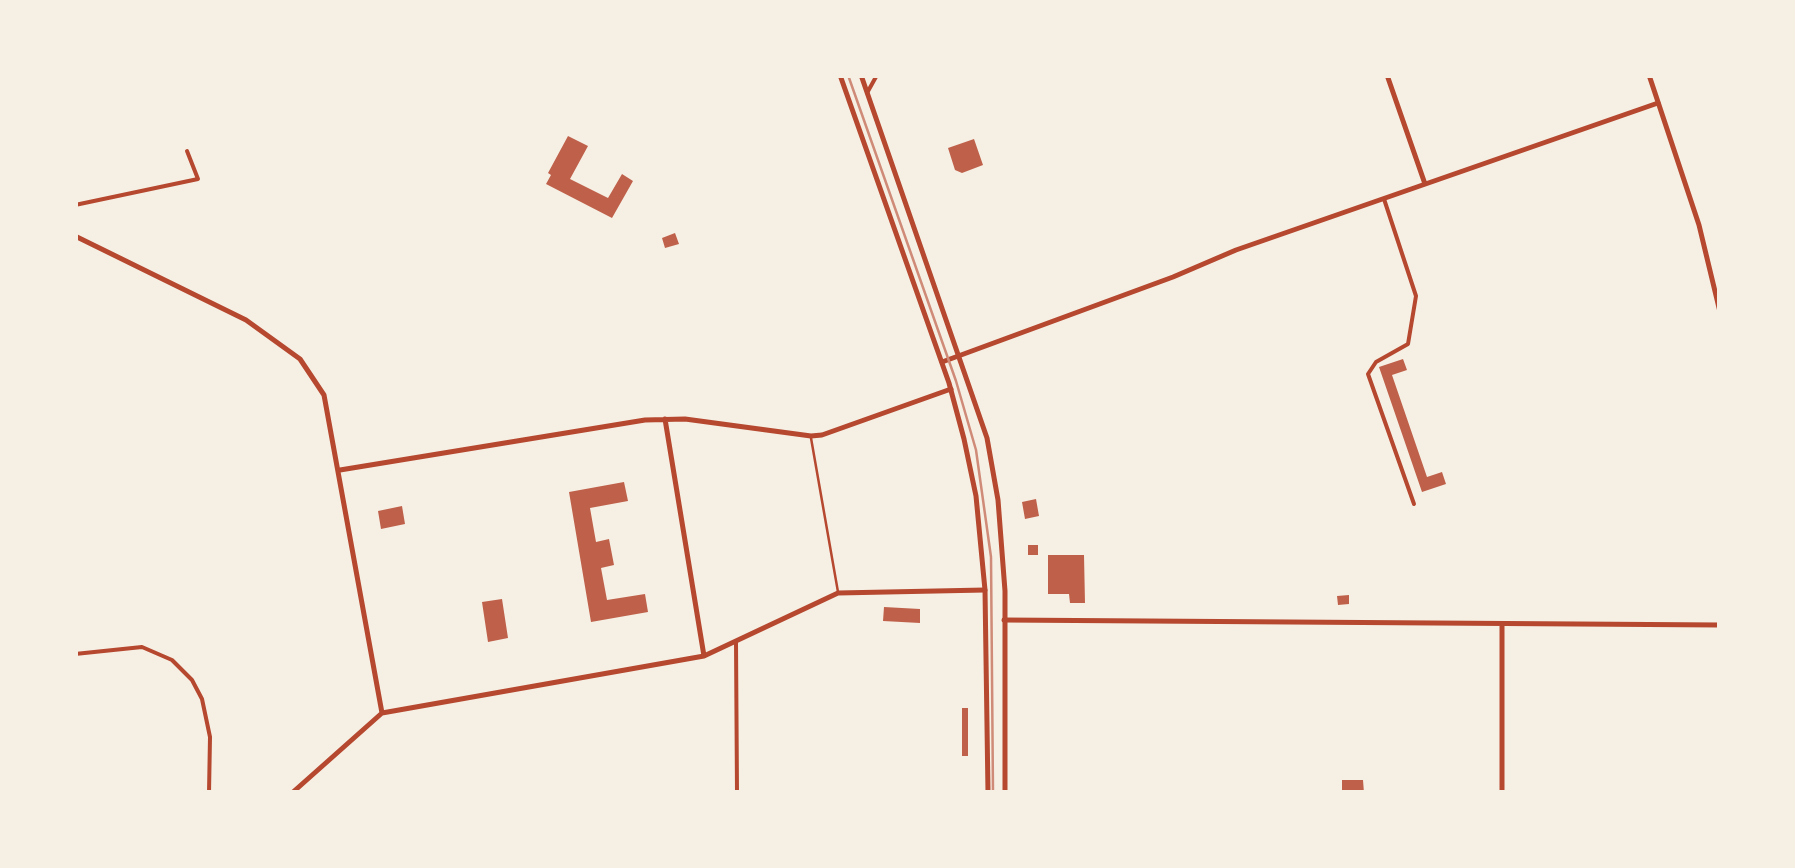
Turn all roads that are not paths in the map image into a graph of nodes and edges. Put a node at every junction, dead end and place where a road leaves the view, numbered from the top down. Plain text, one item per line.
1 (840, 75) edge
2 (861, 75) edge
3 (878, 75) edge
4 (1387, 75) edge
5 (1649, 75) edge
6 (867, 92) junction
7 (1658, 103) junction
8 (187, 151) dead end
9 (1425, 184) junction
10 (1384, 199) junction
11 (75, 205) edge
12 (75, 236) edge
13 (1720, 312) edge
14 (960, 356) junction
15 (942, 362) junction
16 (951, 390) junction
17 (665, 419) junction
18 (811, 436) junction
19 (340, 470) junction
20 (1414, 504) dead end
21 (985, 590) junction
22 (838, 592) junction
23 (1004, 620) junction
24 (1502, 624) junction
25 (1720, 625) edge
26 (736, 642) junction
27 (75, 654) edge
28 (704, 656) junction
29 (382, 713) junction
30 (209, 793) edge
31 (292, 793) edge
32 (737, 793) edge
33 (988, 793) edge
34 (1005, 793) edge
35 (1502, 793) edge

1 - 15 street
2 - 6 street
3 - 6 street
4 - 9 street
5 - 7 street
6 - 14 street
7 - 9 street
7 - 13 street
8 - 11 street
9 - 10 street
10 - 14 street
10 - 20 street
12 - 19 street
14 - 15 street
14 - 23 street
15 - 16 street
16 - 18 street
16 - 21 street
17 - 18 street
17 - 19 street
17 - 28 street
18 - 22 street
19 - 29 street
21 - 22 street
21 - 33 street
22 - 26 street
23 - 24 street
23 - 34 street
24 - 25 street
24 - 35 street
26 - 28 street
26 - 32 street
27 - 30 street
28 - 29 street
29 - 31 street

